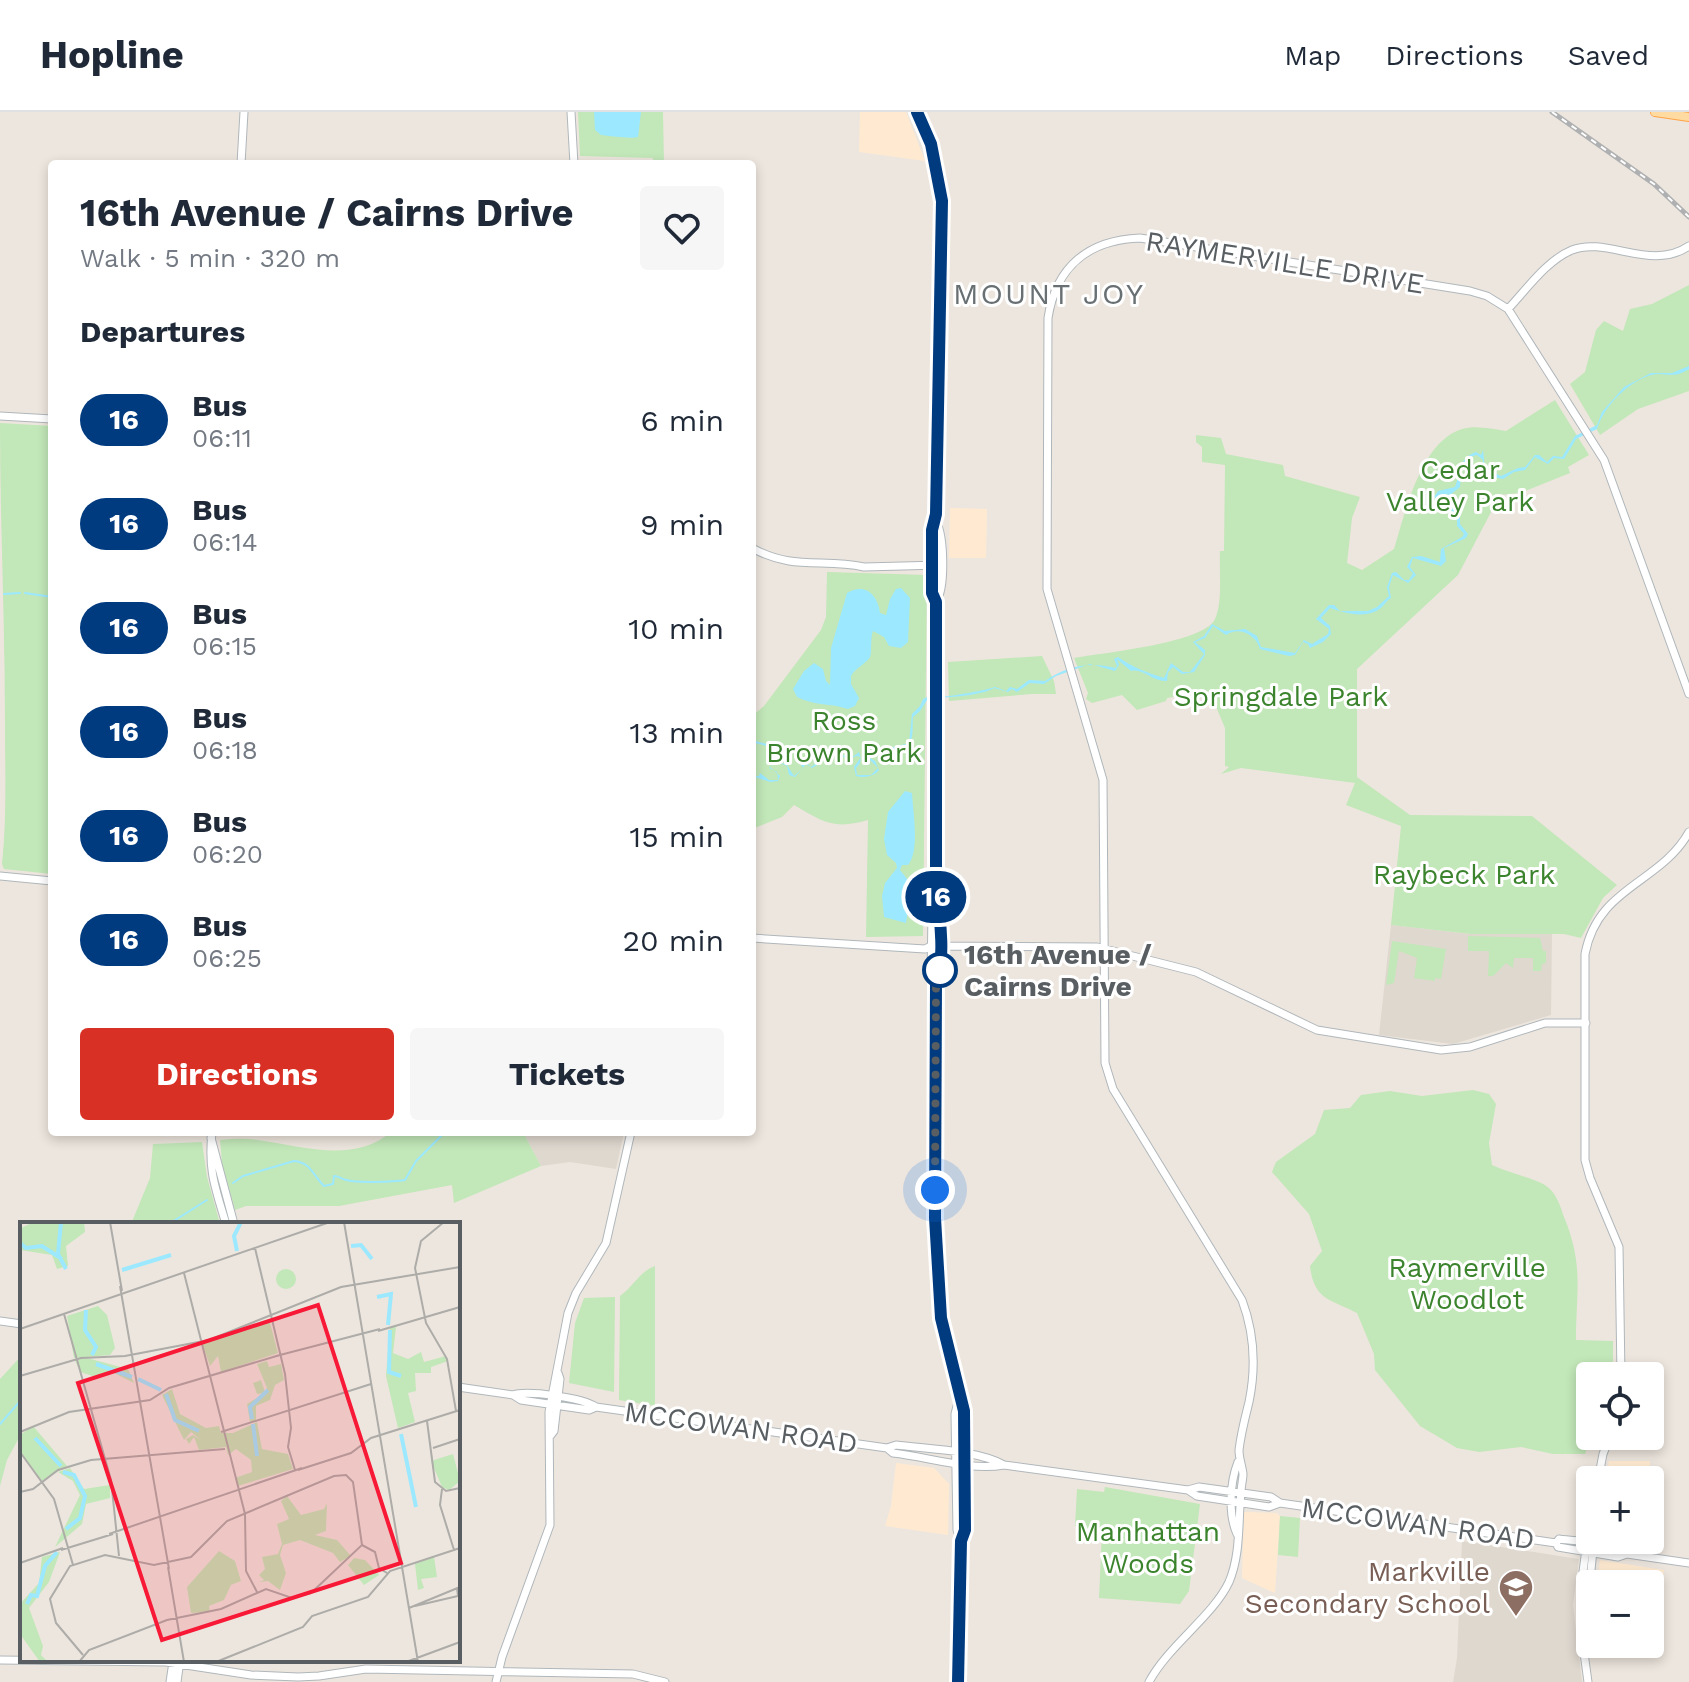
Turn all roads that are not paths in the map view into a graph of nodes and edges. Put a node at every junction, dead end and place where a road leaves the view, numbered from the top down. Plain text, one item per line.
1 (244, 112) edge
2 (571, 112) edge
3 (917, 112) edge
4 (1655, 112) edge
5 (1689, 117) edge
6 (241, 160) edge
7 (574, 160) edge
8 (1689, 246) edge
9 (1508, 309) junction
10 (0, 416) edge
11 (48, 419) edge
12 (756, 550) edge
13 (937, 565) junction
14 (1689, 694) edge
15 (1689, 832) edge
16 (0, 876) edge
17 (48, 881) edge
18 (756, 938) edge
19 (936, 946) junction
20 (1104, 948) junction
21 (1586, 1023) junction
22 (212, 1136) edge
23 (212, 1136) edge
24 (630, 1136) edge
25 (225, 1222) edge
26 (234, 1222) edge
27 (0, 1321) edge
28 (20, 1324) edge
29 (1621, 1362) edge
30 (460, 1387) edge
31 (554, 1401) junction
32 (887, 1448) junction
33 (962, 1453) junction
34 (962, 1463) junction
35 (1004, 1465) junction
36 (1188, 1490) junction
37 (1237, 1492) junction
38 (1237, 1502) junction
39 (1280, 1503) junction
40 (1576, 1543) edge
41 (1590, 1554) edge
42 (1627, 1554) edge
43 (1689, 1563) edge
44 (0, 1660) edge
45 (20, 1660) edge
46 (176, 1662) edge
47 (498, 1673) junction
48 (170, 1682) edge
49 (177, 1682) edge
50 (496, 1682) edge
51 (665, 1682) edge
52 (958, 1682) edge
53 (1149, 1682) edge
54 (1588, 1682) edge

1 - 6 street
2 - 7 street
3 - 13 street
4 - 5 main road
8 - 9 street
9 - 14 street
9 - 20 street, RAYMERVILLE DRIVE
10 - 11 street
12 - 13 street
13 - 19 street
15 - 21 street
16 - 17 street
18 - 19 street
19 - 20 street
19 - 33 street
20 - 21 street
20 - 37 street, RAYMERVILLE DRIVE
21 - 29 street
22 - 25 street
23 - 26 street
24 - 31 street
27 - 28 street
30 - 31 street, MCCOWAN ROAD
31 - 32 street, MCCOWAN ROAD
31 - 47 street
32 - 33 street, MCCOWAN ROAD
32 - 34 street, MCCOWAN ROAD
33 - 34 street
33 - 35 street, MCCOWAN ROAD
34 - 35 street, MCCOWAN ROAD
34 - 52 street
35 - 36 street, MCCOWAN ROAD
36 - 37 street, MCCOWAN ROAD
36 - 38 street, MCCOWAN ROAD
37 - 38 street, RAYMERVILLE DRIVE
37 - 39 street, MCCOWAN ROAD
38 - 39 street, MCCOWAN ROAD
38 - 53 street, RAYMERVILLE DRIVE
39 - 40 street, MCCOWAN ROAD
41 - 54 street
42 - 43 street, MCCOWAN ROAD
44 - 45 street
46 - 47 street
46 - 48 street
46 - 49 street
47 - 50 street
47 - 51 street

